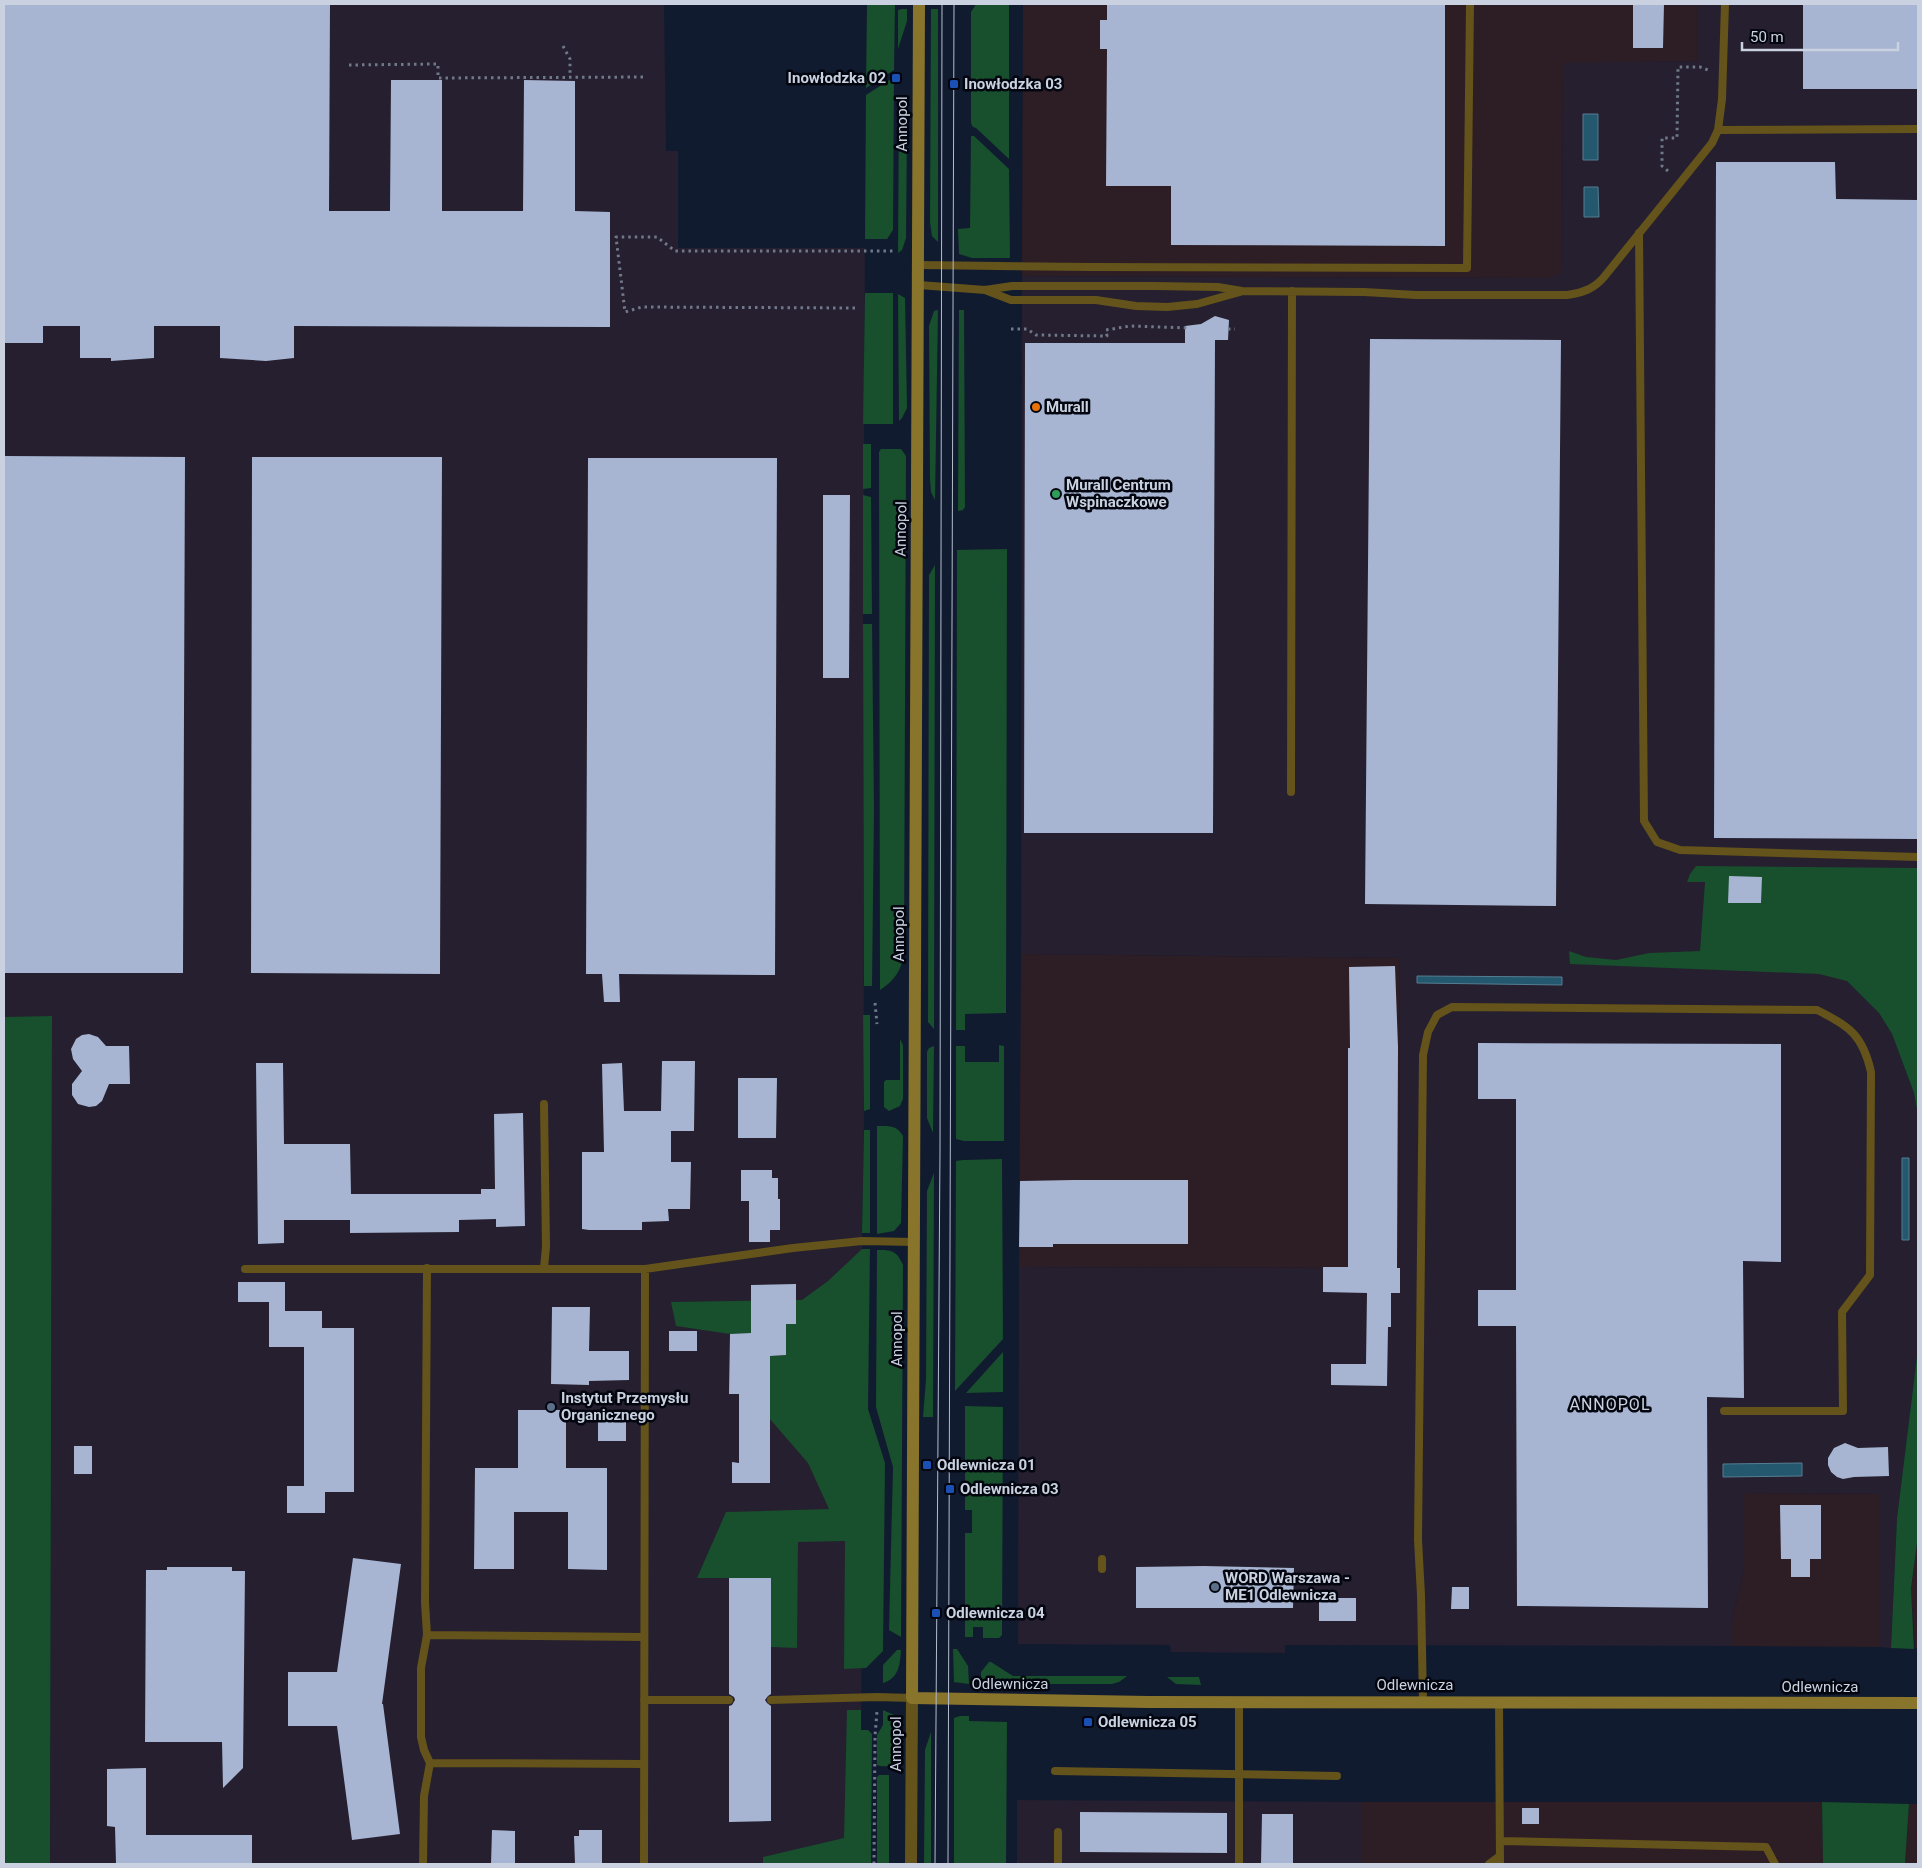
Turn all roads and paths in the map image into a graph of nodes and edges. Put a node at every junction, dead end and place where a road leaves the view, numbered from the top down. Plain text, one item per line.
1 (919, 4) edge
2 (1470, 4) edge
3 (1725, 4) edge
4 (563, 46) dead end
5 (349, 64) dead end
6 (1708, 70) dead end
7 (570, 77) junction
8 (643, 77) dead end
9 (1918, 129) edge
10 (1718, 130) junction
11 (1668, 170) dead end
12 (1639, 234) junction
13 (896, 251) dead end
14 (919, 265) junction
15 (918, 285) junction
16 (985, 290) junction
17 (1242, 291) junction
18 (1292, 292) junction
19 (855, 308) dead end
20 (1190, 328) dead end
21 (1011, 329) dead end
22 (1228, 329) dead end
23 (1235, 329) dead end
24 (1291, 792) dead end
25 (1918, 857) edge
26 (875, 1003) dead end
27 (877, 1024) dead end
28 (544, 1104) dead end
29 (914, 1242) junction
30 (245, 1268) dead end
31 (427, 1268) junction
32 (544, 1268) junction
33 (644, 1269) junction
34 (1724, 1411) dead end
35 (1102, 1559) dead end
36 (1102, 1569) dead end
37 (427, 1635) junction
38 (644, 1637) junction
39 (912, 1698) junction
40 (644, 1700) junction
41 (729, 1700) dead end
42 (771, 1700) dead end
43 (1239, 1702) junction
44 (1423, 1702) junction
45 (1499, 1702) junction
46 (1918, 1704) edge
47 (877, 1710) dead end
48 (430, 1763) junction
49 (644, 1764) junction
50 (1055, 1770) dead end
51 (1239, 1773) junction
52 (1336, 1776) dead end
53 (1058, 1832) dead end
54 (1500, 1841) junction
55 (1500, 1860) edge
56 (423, 1864) edge
57 (644, 1864) edge
58 (874, 1864) edge
59 (911, 1864) edge
60 (1058, 1864) edge
61 (1238, 1864) edge
62 (1489, 1864) edge
63 (1775, 1864) edge

1 - 14 street, Annopol
2 - 14 lane
3 - 10 lane
4 - 7 path
5 - 7 path
6 - 11 path
7 - 8 path
9 - 10 lane
10 - 12 lane
12 - 18 lane
12 - 25 lane
13 - 19 path
14 - 15 street, Annopol
15 - 16 lane
15 - 29 street, Annopol
16 - 17 lane
16 - 17 lane
17 - 18 lane
18 - 24 lane
20 - 21 path
22 - 23 path
26 - 27 path
28 - 32 lane
29 - 33 lane
29 - 39 street, Annopol
30 - 31 lane
31 - 32 lane
31 - 37 lane
32 - 33 lane
33 - 38 lane
34 - 44 lane
35 - 36 lane
37 - 38 lane
37 - 48 lane
38 - 40 lane
39 - 42 lane
39 - 43 street, Odlewnicza
39 - 59 street, Annopol
40 - 41 lane
40 - 49 lane
43 - 44 street, Odlewnicza
43 - 51 lane
44 - 45 street, Odlewnicza
45 - 46 street, Odlewnicza
45 - 54 lane
47 - 58 path
48 - 49 lane
48 - 56 lane
49 - 57 lane
50 - 51 lane
51 - 52 lane
51 - 61 lane
53 - 60 lane
54 - 55 lane
54 - 63 lane
55 - 62 lane

